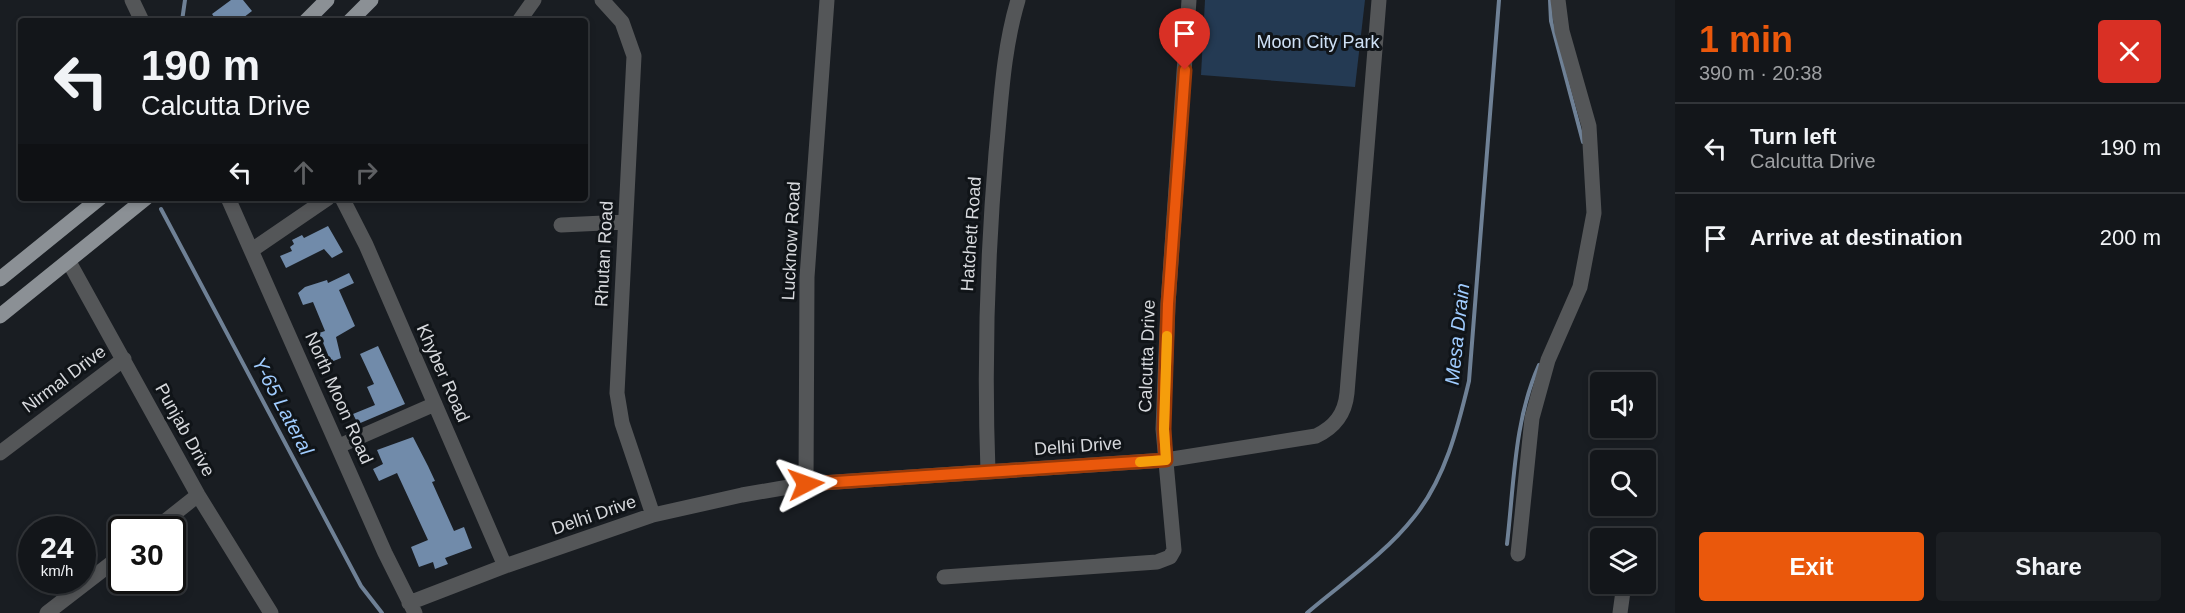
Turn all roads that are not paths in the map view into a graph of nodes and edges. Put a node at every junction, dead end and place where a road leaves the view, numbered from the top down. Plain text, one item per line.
1 (132, 0) edge
2 (327, 0) edge
3 (371, 0) edge
4 (534, 0) edge
5 (602, 0) edge
6 (827, 0) edge
7 (1018, 0) edge
8 (1190, 0) edge
9 (1379, 0) edge
10 (1558, 0) edge
11 (141, 18) edge
12 (309, 18) edge
13 (353, 18) edge
14 (521, 18) edge
15 (96, 201) edge
16 (142, 201) edge
17 (229, 201) edge
18 (324, 201) edge
19 (344, 201) edge
20 (625, 222) junction
21 (561, 225) dead end
22 (252, 250) junction
23 (69, 262) junction
24 (0, 279) edge
25 (0, 316) edge
26 (124, 359) junction
27 (435, 404) junction
28 (339, 446) junction
29 (0, 453) edge
30 (1166, 460) junction
31 (988, 472) junction
32 (806, 484) junction
33 (198, 495) junction
34 (653, 515) junction
35 (172, 516) edge
36 (1518, 555) dead end
37 (108, 566) edge
38 (505, 566) junction
39 (944, 578) dead end
40 (1623, 594) edge
41 (412, 608) edge
42 (46, 613) edge
43 (272, 613) edge
44 (1620, 613) edge

1 - 11 street
2 - 12 main road
3 - 13 main road
4 - 14 street
5 - 20 street, Rhutan Road
6 - 32 street, Lucknow Road
7 - 31 street, Hatchett Road
8 - 30 street, Calcutta Drive
9 - 30 street, Delhi Drive
10 - 36 street
15 - 24 main road
16 - 23 main road
17 - 22 street, North Moon Road
18 - 22 street
19 - 27 street, Khyber Road
20 - 21 street
20 - 34 street, Rhutan Road
22 - 28 street, North Moon Road
23 - 25 main road
23 - 26 street, Punjab Drive
26 - 29 street, Nirmal Drive
26 - 33 street, Punjab Drive
27 - 28 street
27 - 38 street, Khyber Road
28 - 41 street, North Moon Road
30 - 31 street, Delhi Drive
30 - 39 street, Calcutta Drive
31 - 32 street, Delhi Drive
32 - 34 street, Delhi Drive
33 - 35 street
33 - 43 street, Punjab Drive
34 - 38 street, Delhi Drive
37 - 42 street
38 - 41 street, Delhi Drive
40 - 44 street

